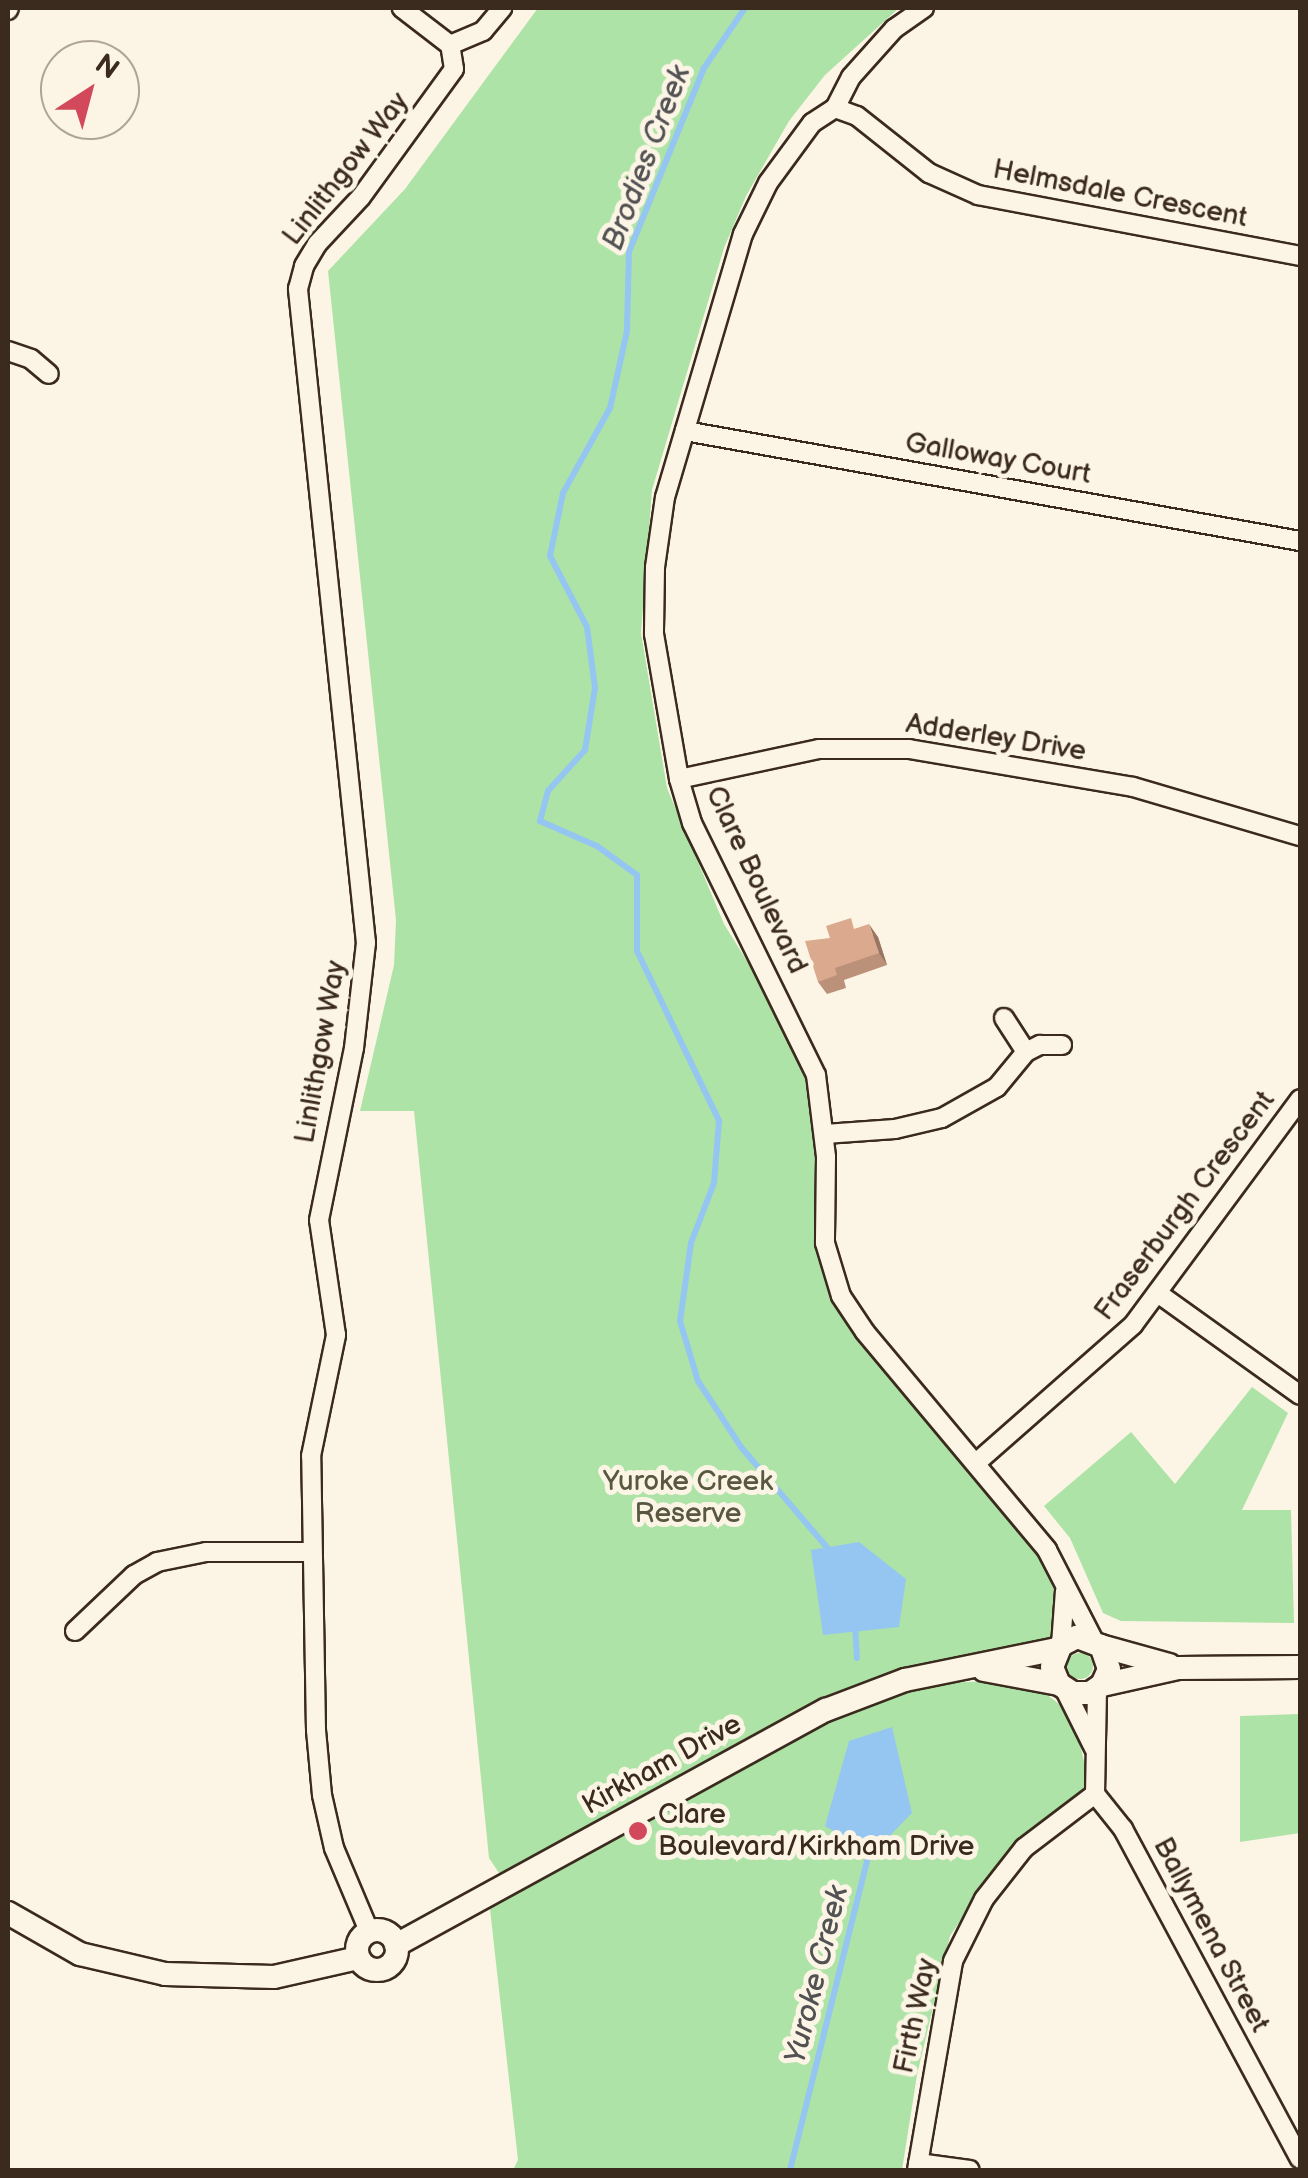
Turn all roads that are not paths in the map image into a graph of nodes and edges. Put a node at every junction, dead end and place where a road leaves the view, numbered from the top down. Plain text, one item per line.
1 (402, 8) edge
2 (502, 8) edge
3 (924, 8) edge
4 (450, 45) junction
5 (835, 108) junction
6 (1300, 256) edge
7 (8, 351) edge
8 (49, 374) dead end
9 (685, 431) junction
10 (1300, 541) edge
11 (679, 779) junction
12 (1300, 836) edge
13 (1004, 1018) dead end
14 (1062, 1045) dead end
15 (1026, 1052) junction
16 (1300, 1099) edge
17 (825, 1134) junction
18 (1159, 1294) junction
19 (1300, 1395) edge
20 (976, 1463) junction
21 (311, 1552) junction
22 (1065, 1590) junction
23 (75, 1631) dead end
24 (1098, 1643) junction
25 (1059, 1647) junction
26 (1300, 1667) edge
27 (970, 1668) junction
28 (1178, 1668) junction
29 (1062, 1687) junction
30 (1099, 1687) junction
31 (1094, 1748) junction
32 (1095, 1794) junction
33 (8, 1913) edge
34 (370, 1931) junction
35 (396, 1945) junction
36 (358, 1958) junction
37 (1300, 2159) edge
38 (917, 2167) edge
39 (970, 2170) edge

1 - 4 street
2 - 4 street
3 - 5 street, Clare Boulevard
4 - 21 street, Linlithgow Way
5 - 6 street, Helmsdale Crescent
5 - 9 street, Clare Boulevard
7 - 8 street
9 - 10 street, Galloway Court
9 - 11 street, Clare Boulevard
11 - 12 street, Adderley Drive
11 - 17 street, Clare Boulevard
13 - 15 street
14 - 15 street
15 - 17 street
16 - 18 street, Fraserburgh Crescent
17 - 20 street, Clare Boulevard
18 - 19 street
18 - 20 street, Fraserburgh Crescent
20 - 22 street, Clare Boulevard
21 - 23 street
21 - 34 street, Linlithgow Way
22 - 24 street, Clare Boulevard
22 - 25 street
24 - 25 street
24 - 28 street
24 - 30 street
25 - 27 street, Kirkham Drive
25 - 29 street
26 - 28 street
27 - 29 street, Kirkham Drive
27 - 35 street, Kirkham Drive
28 - 30 street
29 - 30 street
29 - 31 street
30 - 31 street
31 - 32 street
32 - 37 street, Ballymena Street
32 - 38 street, Firth Way
33 - 36 street
34 - 35 street
34 - 36 street
35 - 36 street
38 - 39 street

